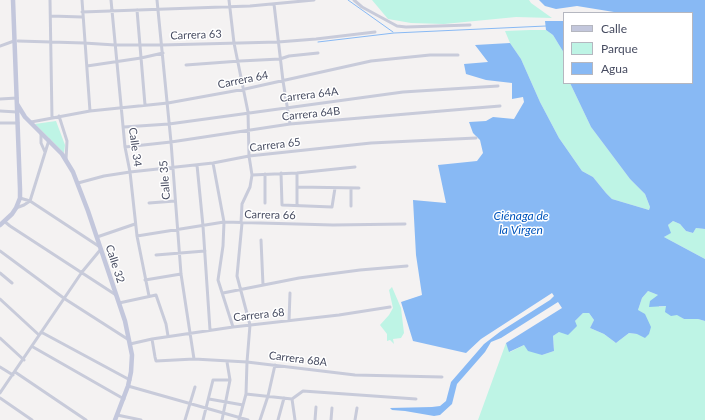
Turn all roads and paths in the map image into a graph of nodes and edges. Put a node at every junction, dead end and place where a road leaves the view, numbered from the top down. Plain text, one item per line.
1 (13, 0) edge
2 (50, 0) edge
3 (82, 0) edge
4 (111, 0) edge
5 (157, 0) edge
6 (229, 0) edge
7 (277, 0) edge
8 (314, 0) edge
9 (354, 0) edge
10 (276, 4) junction
11 (229, 7) junction
12 (158, 9) junction
13 (137, 10) junction
14 (82, 12) junction
15 (112, 12) junction
16 (51, 16) junction
17 (82, 17) junction
18 (470, 25) dead end
19 (375, 32) dead end
20 (16, 41) junction
21 (51, 42) junction
22 (278, 42) junction
23 (84, 43) junction
24 (234, 43) junction
25 (115, 45) junction
26 (140, 45) junction
27 (162, 45) junction
28 (0, 46) edge
29 (163, 53) junction
30 (318, 54) dead end
31 (458, 55) dead end
32 (141, 58) junction
33 (280, 59) junction
34 (238, 61) junction
35 (116, 62) junction
36 (186, 65) dead end
37 (87, 66) junction
38 (282, 81) junction
39 (498, 86) dead end
40 (245, 89) junction
41 (0, 99) edge
42 (17, 101) junction
43 (168, 103) junction
44 (145, 105) junction
45 (500, 106) dead end
46 (121, 107) junction
47 (288, 107) junction
48 (0, 111) edge
49 (90, 111) junction
50 (17, 112) junction
51 (248, 112) junction
52 (59, 116) junction
53 (52, 118) junction
54 (0, 122) edge
55 (31, 122) junction
56 (18, 123) junction
57 (169, 124) junction
58 (290, 124) junction
59 (124, 127) junction
60 (248, 131) junction
61 (41, 132) junction
62 (476, 138) dead end
63 (49, 140) junction
64 (171, 142) junction
65 (125, 146) junction
66 (45, 152) junction
67 (249, 156) junction
68 (66, 160) junction
69 (213, 163) junction
70 (197, 165) junction
71 (355, 167) dead end
72 (173, 168) junction
73 (130, 172) junction
74 (282, 173) junction
75 (297, 173) junction
76 (265, 174) junction
77 (252, 175) junction
78 (78, 184) junction
79 (297, 187) junction
80 (335, 188) junction
81 (351, 188) junction
82 (359, 188) dead end
83 (20, 198) junction
84 (30, 201) junction
85 (175, 201) junction
86 (149, 203) dead end
87 (265, 203) dead end
88 (297, 205) junction
89 (17, 206) junction
90 (351, 206) dead end
91 (4, 221) junction
92 (224, 222) junction
93 (241, 223) junction
94 (135, 224) junction
95 (405, 224) dead end
96 (0, 225) edge
97 (203, 226) junction
98 (178, 230) junction
99 (136, 236) junction
100 (97, 237) junction
101 (261, 240) dead end
102 (100, 248) junction
103 (0, 251) edge
104 (205, 251) junction
105 (179, 253) junction
106 (156, 255) dead end
107 (407, 266) dead end
108 (82, 272) junction
109 (0, 273) edge
110 (181, 274) junction
111 (145, 280) junction
112 (12, 283) dead end
113 (263, 285) junction
114 (239, 289) junction
115 (223, 293) junction
116 (290, 293) dead end
117 (116, 295) junction
118 (149, 296) junction
119 (0, 299) edge
120 (65, 299) junction
121 (119, 303) junction
122 (390, 307) dead end
123 (289, 321) junction
124 (250, 326) junction
125 (233, 327) junction
126 (210, 330) junction
127 (190, 333) junction
128 (40, 334) junction
129 (168, 336) junction
130 (0, 338) edge
131 (152, 339) junction
132 (130, 342) junction
133 (32, 347) junction
134 (194, 359) junction
135 (24, 360) junction
136 (228, 362) junction
137 (247, 362) junction
138 (275, 365) junction
139 (0, 367) edge
140 (14, 373) junction
141 (442, 377) dead end
142 (130, 380) junction
143 (230, 380) junction
144 (128, 386) junction
145 (195, 387) dead end
146 (0, 393) edge
147 (246, 394) junction
148 (268, 396) junction
149 (0, 398) edge
150 (124, 398) junction
151 (284, 398) junction
152 (209, 399) junction
153 (292, 399) junction
154 (416, 399) dead end
155 (225, 402) junction
156 (190, 404) junction
157 (243, 405) junction
158 (316, 407) dead end
159 (207, 408) junction
160 (332, 408) dead end
161 (357, 408) dead end
162 (224, 413) junction
163 (117, 415) junction
164 (239, 419) edge
165 (32, 420) edge
166 (86, 420) edge
167 (115, 420) edge
168 (141, 420) edge
169 (185, 420) edge
170 (203, 420) edge
171 (222, 420) edge
172 (248, 420) edge
173 (260, 420) edge
174 (278, 420) edge
175 (295, 420) edge
176 (315, 420) edge
177 (331, 420) edge
178 (355, 420) edge

1 - 20 street
2 - 16 street
3 - 14 street
4 - 15 street, Calle 34
5 - 12 street, Calle 35
6 - 11 street
7 - 10 street
8 - 10 street
9 - 18 street
10 - 11 street
10 - 22 street
11 - 12 street
11 - 24 street
12 - 13 street
12 - 27 street, Calle 35
13 - 15 street
13 - 26 street
14 - 15 street
14 - 17 street
15 - 25 street, Calle 34
16 - 17 street
16 - 21 street
17 - 23 street
19 - 22 street, Carrera 63
20 - 21 street, Carrera 63
20 - 28 street, Carrera 63
20 - 42 street
21 - 23 street, Carrera 63
21 - 53 street
22 - 24 street, Carrera 63
22 - 33 street
23 - 25 street, Carrera 63
23 - 37 street
24 - 27 street, Carrera 63
24 - 34 street
25 - 26 street, Carrera 63
25 - 35 street, Calle 34
26 - 27 street, Carrera 63
26 - 32 street
27 - 29 street, Calle 35
29 - 32 street
29 - 43 street, Calle 35
30 - 33 street
31 - 38 street, Carrera 64
32 - 35 street
32 - 44 street
33 - 34 street
33 - 38 street
34 - 36 street
34 - 40 street
35 - 37 street
35 - 46 street, Calle 34
37 - 49 street
38 - 40 street, Carrera 64
38 - 47 street
39 - 47 street, Carrera 64A
40 - 43 street, Carrera 64
40 - 51 street
41 - 42 street
42 - 50 street
42 - 55 street
43 - 44 street, Carrera 64
43 - 57 street, Calle 35
44 - 46 street, Carrera 64
45 - 58 street, Carrera 64B
46 - 49 street, Carrera 64
46 - 59 street, Calle 34
47 - 51 street, Carrera 64A
47 - 58 street
48 - 50 street
49 - 52 street, Carrera 64
50 - 56 street
51 - 57 street, Carrera 64A
51 - 60 street
52 - 53 street, Carrera 64
52 - 68 street, Calle 32
53 - 55 street, Carrera 64
54 - 56 street
55 - 61 street
56 - 83 street
57 - 59 street, Carrera 64A
57 - 64 street, Calle 35
58 - 60 street, Carrera 64B
59 - 65 street, Calle 34
60 - 64 street, Carrera 64B
60 - 67 street
61 - 63 street
61 - 66 street
62 - 67 street, Carrera 65
63 - 66 street
63 - 68 street
64 - 65 street, Carrera 64B
64 - 72 street, Calle 35
65 - 73 street, Calle 34
66 - 84 street
67 - 69 street, Carrera 65
67 - 77 street
68 - 78 street, Calle 32
69 - 70 street, Carrera 65
69 - 92 street
70 - 72 street, Carrera 65
70 - 97 street
71 - 75 street
72 - 73 street, Carrera 65
72 - 85 street, Calle 35
73 - 78 street, Carrera 65
73 - 94 street, Calle 34
74 - 75 street
74 - 76 street
74 - 88 street
75 - 79 street
76 - 77 street
76 - 87 street
77 - 93 street
78 - 100 street, Calle 32
79 - 80 street
79 - 88 street
80 - 81 street
80 - 88 street
81 - 82 street
81 - 90 street
83 - 84 street
83 - 89 street
84 - 89 street
84 - 102 street
85 - 86 street
85 - 98 street, Calle 35
89 - 91 street
91 - 96 street
91 - 108 street
92 - 93 street, Carrera 66
92 - 97 street, Carrera 66
92 - 115 street
93 - 95 street, Carrera 66
93 - 114 street
94 - 99 street, Calle 34
94 - 100 street
97 - 98 street, Carrera 66
97 - 104 street
98 - 99 street, Carrera 66
98 - 105 street, Calle 35
99 - 111 street, Calle 34
100 - 102 street, Calle 32
101 - 113 street
102 - 108 street
102 - 117 street, Calle 32
103 - 120 street
104 - 105 street
104 - 126 street
105 - 106 street
105 - 110 street, Calle 35
107 - 113 street
108 - 117 street
108 - 120 street
109 - 112 street
110 - 111 street
110 - 127 street, Calle 35
111 - 118 street, Calle 34
113 - 114 street
114 - 115 street
114 - 124 street
115 - 125 street
116 - 123 street
117 - 121 street, Calle 32
118 - 121 street
118 - 129 street
119 - 128 street
120 - 128 street
120 - 132 street
121 - 132 street, Calle 32
122 - 123 street, Carrera 68
123 - 124 street, Carrera 68
124 - 125 street, Carrera 68
124 - 137 street
125 - 126 street, Carrera 68
126 - 127 street, Carrera 68
127 - 129 street, Carrera 68
127 - 134 street, Calle 35
128 - 133 street
128 - 142 street
129 - 131 street, Carrera 68
130 - 135 street
131 - 132 street, Carrera 68
131 - 134 street, Carrera 68A
132 - 142 street, Calle 32
133 - 135 street
133 - 150 street
134 - 136 street, Carrera 68A
135 - 140 street
136 - 137 street, Carrera 68A
136 - 143 street
137 - 138 street, Carrera 68A
137 - 147 street
138 - 141 street, Carrera 68A
138 - 148 street
139 - 140 street
140 - 146 street
140 - 166 street
142 - 144 street, Calle 32
143 - 152 street
143 - 155 street
144 - 150 street, Calle 32
144 - 156 street
145 - 156 street
147 - 148 street
147 - 157 street
148 - 151 street
148 - 173 street
149 - 165 street
150 - 163 street, Calle 32
151 - 153 street
151 - 174 street
152 - 155 street
152 - 159 street
153 - 154 street
153 - 175 street
155 - 157 street
155 - 162 street
156 - 159 street
156 - 169 street
157 - 164 street
158 - 176 street
159 - 162 street
159 - 170 street
160 - 177 street
161 - 178 street
162 - 164 street
162 - 171 street
163 - 167 street, Calle 32
163 - 168 street
164 - 172 street

